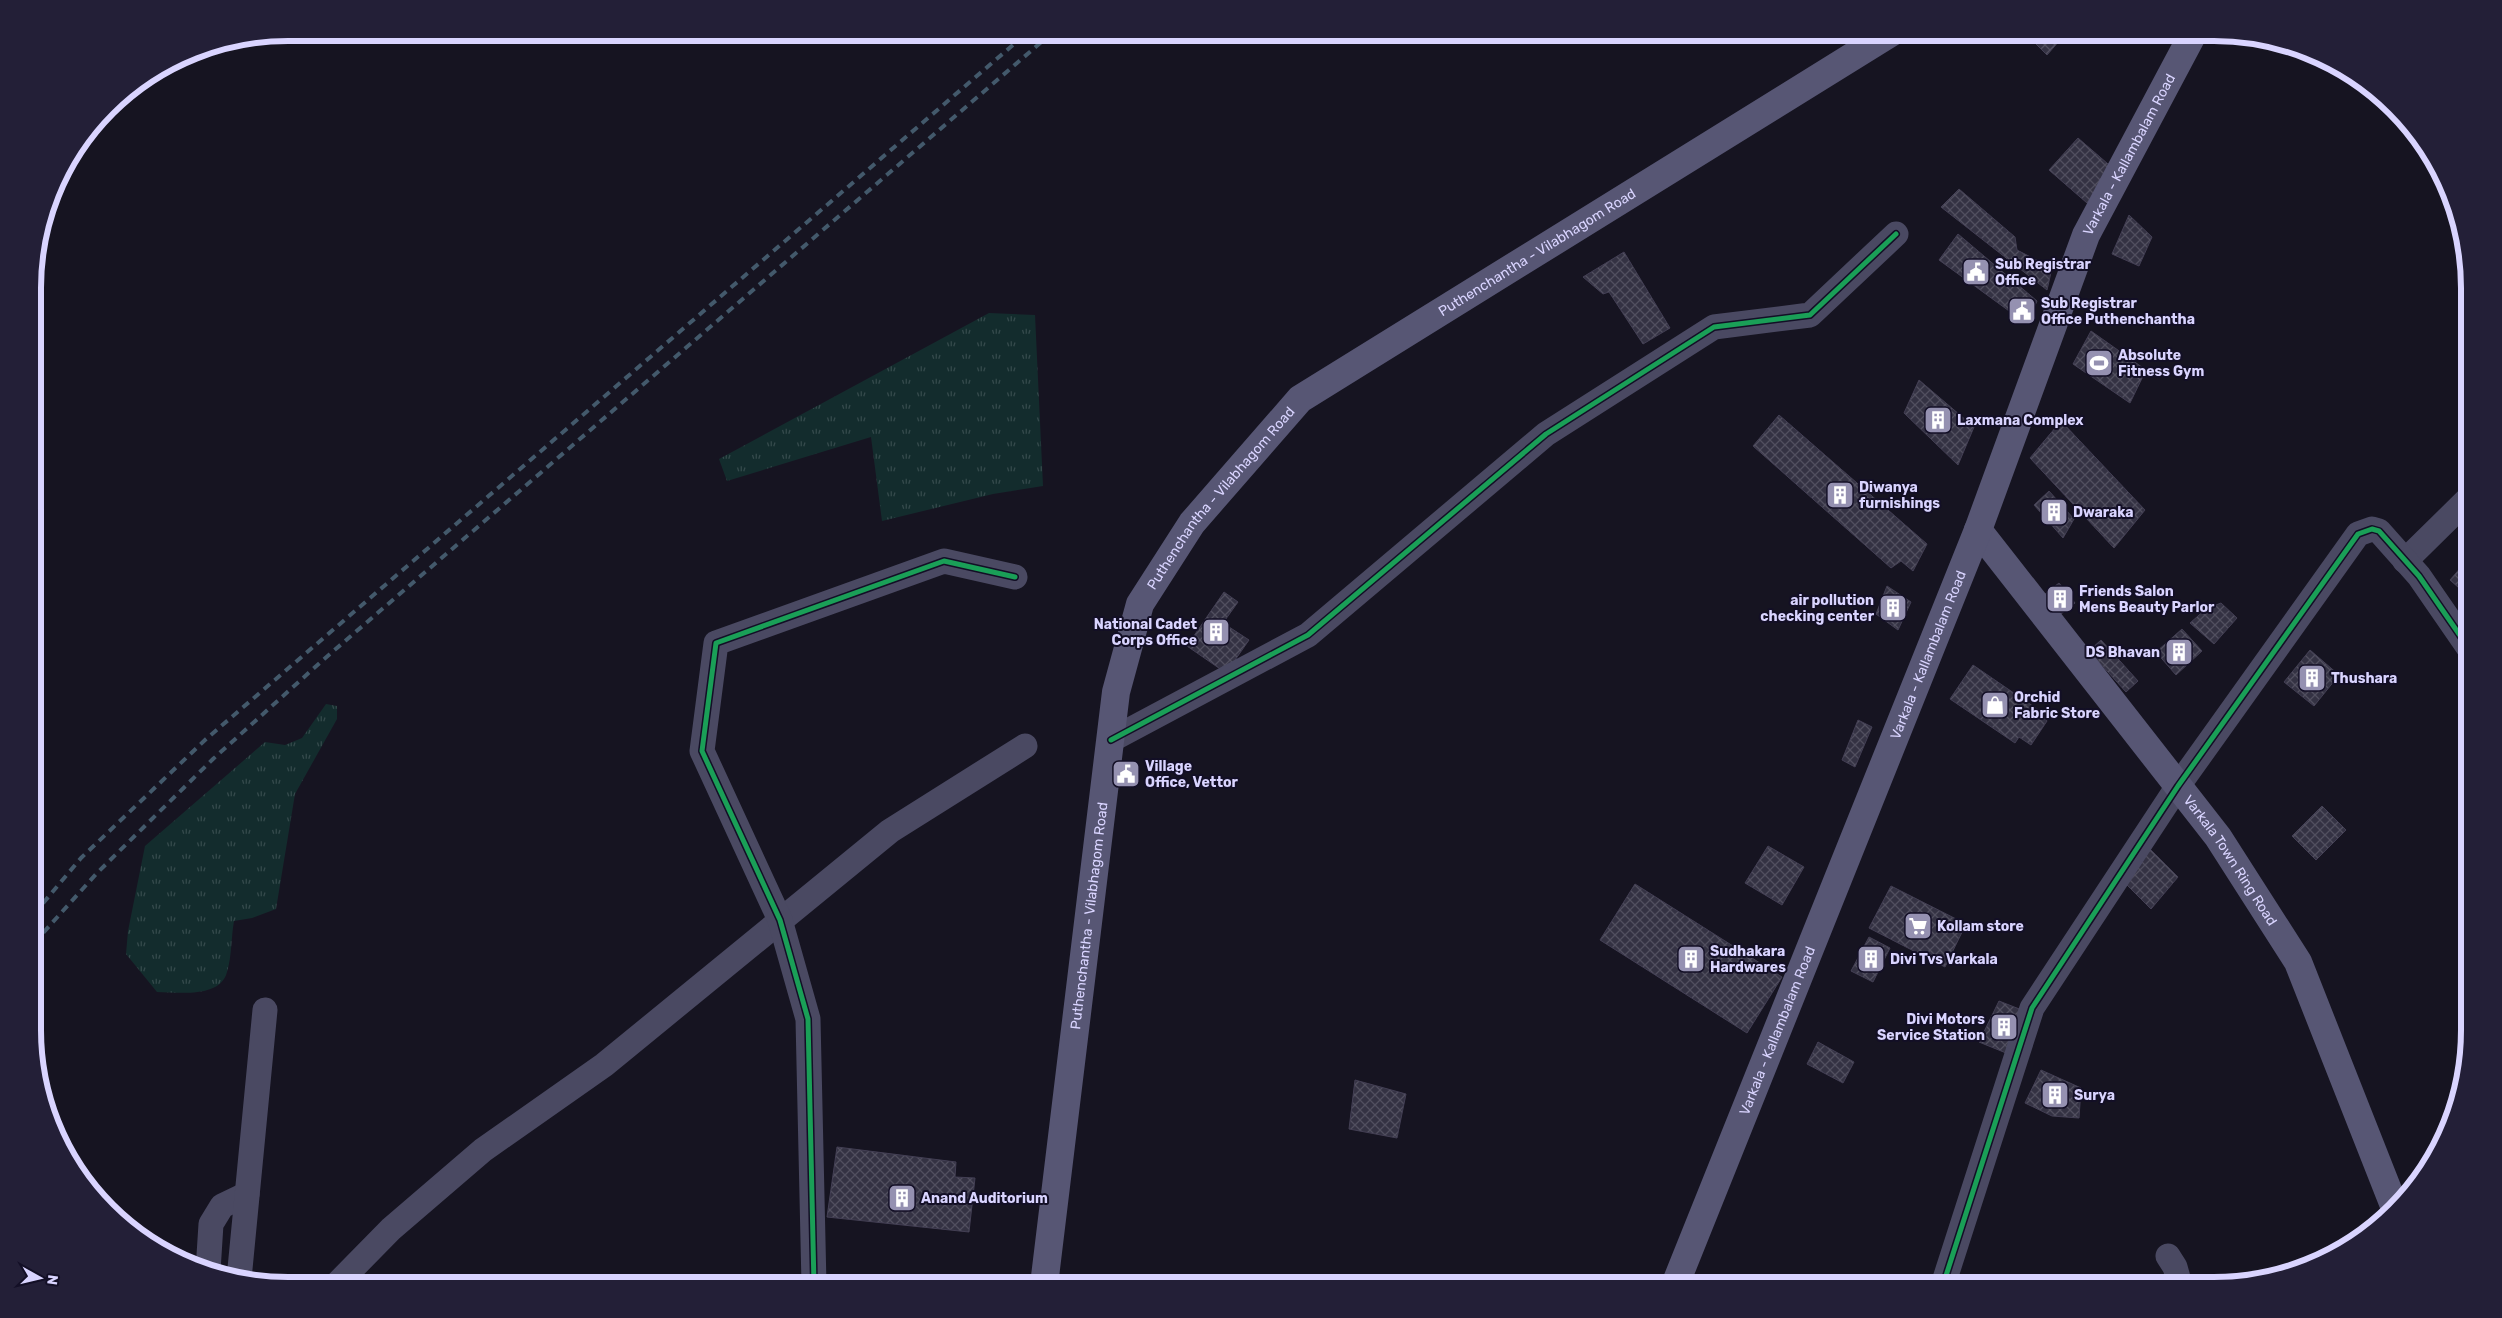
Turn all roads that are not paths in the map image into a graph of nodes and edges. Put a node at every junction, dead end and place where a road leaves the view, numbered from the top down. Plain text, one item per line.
1 (1877, 41) edge
2 (2189, 41) edge
3 (1896, 234) dead end
4 (2461, 506) edge
5 (1978, 530) junction
6 (2405, 561) junction
7 (1014, 577) dead end
8 (2461, 638) edge
9 (1111, 740) junction
10 (1025, 746) dead end
11 (2178, 786) junction
12 (780, 920) junction
13 (265, 1010) dead end
14 (247, 1194) junction
15 (2393, 1199) edge
16 (2168, 1256) dead end
17 (208, 1264) edge
18 (240, 1272) edge
19 (345, 1277) edge
20 (814, 1277) edge
21 (1045, 1277) edge
22 (1678, 1277) edge
23 (1946, 1277) edge
24 (2178, 1277) edge

1 - 9 main road, Puthenchantha - Vilabhagom Road
2 - 5 main road, Varkala - Kallambalam Road
3 - 9 street
4 - 6 street
5 - 11 main road, Varkala Town Ring Road
5 - 22 main road, Varkala - Kallambalam Road
6 - 8 street
6 - 11 street
7 - 12 street
9 - 21 main road, Puthenchantha - Vilabhagom Road
10 - 12 street
11 - 15 main road, Varkala Town Ring Road
11 - 23 street
12 - 19 street
12 - 20 street
13 - 14 street
14 - 17 street
14 - 18 street
16 - 24 street

